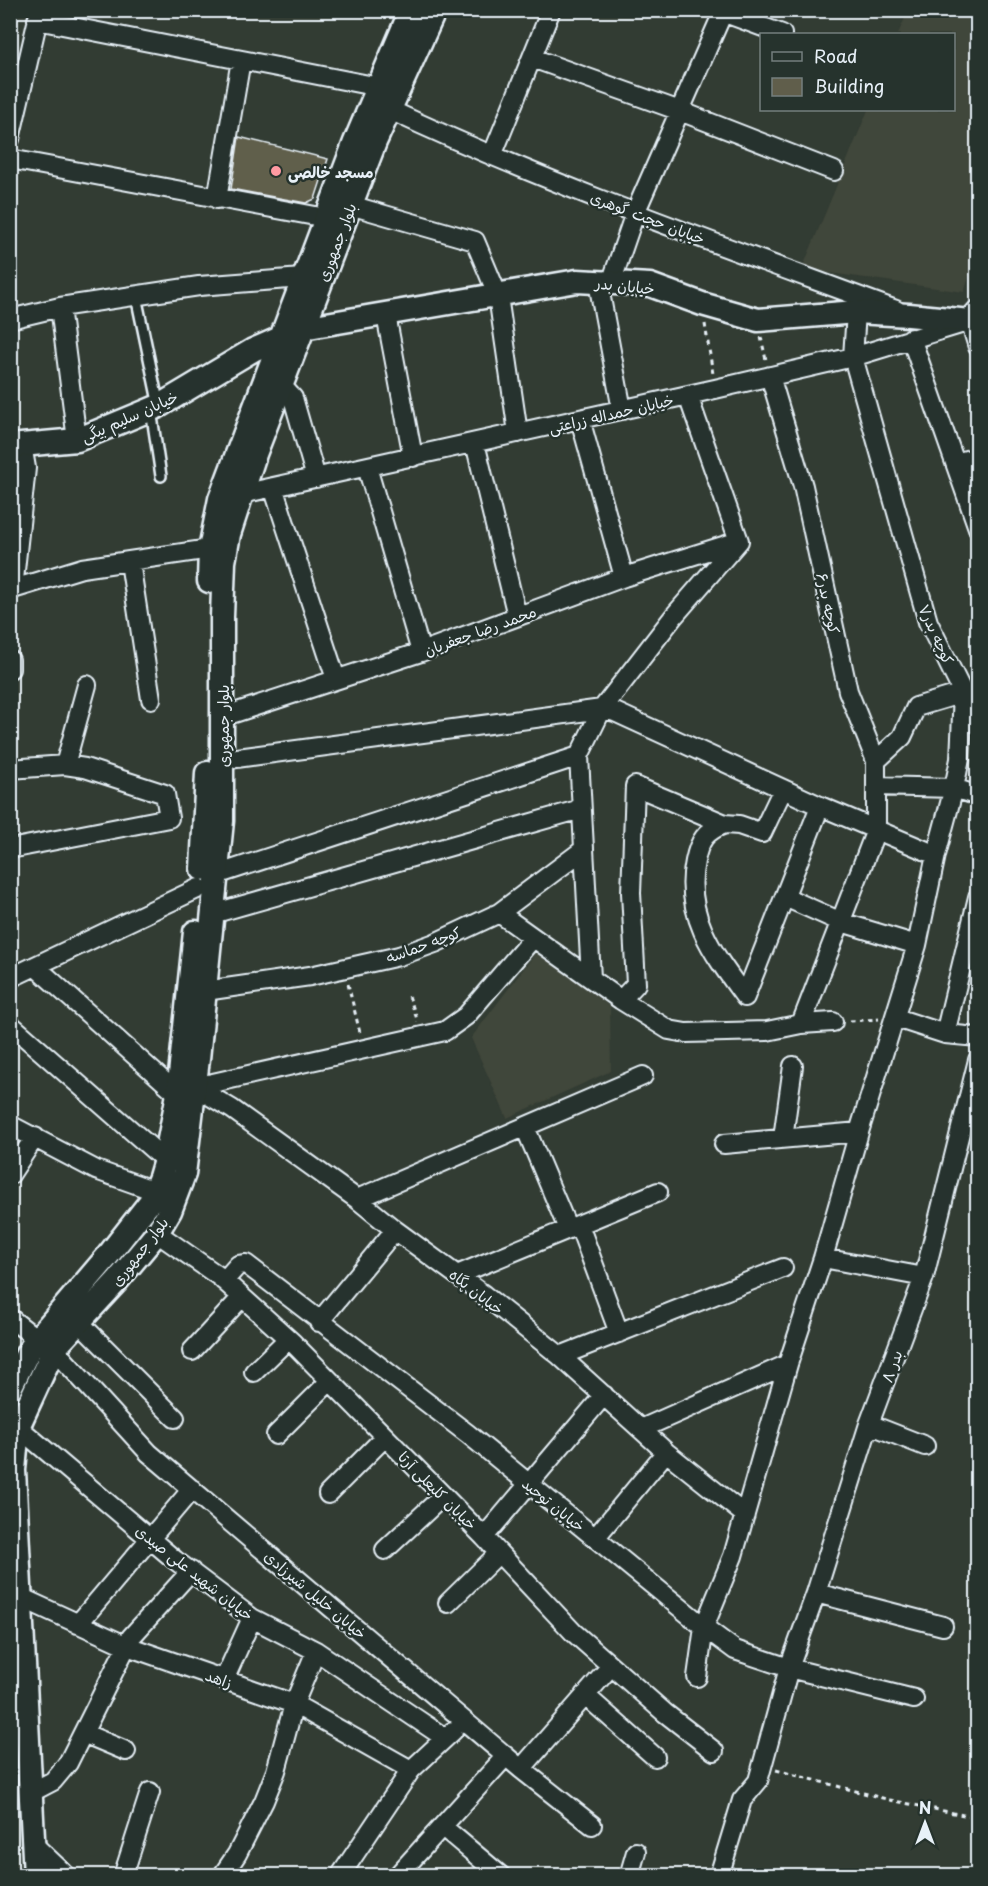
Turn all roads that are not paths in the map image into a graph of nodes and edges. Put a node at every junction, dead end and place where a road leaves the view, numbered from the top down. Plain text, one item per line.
1 (411, 10) edge
2 (435, 10) edge
3 (551, 10) edge
4 (721, 11) edge
5 (39, 15) edge
6 (779, 33) edge
7 (532, 58) junction
8 (241, 60) junction
9 (379, 87) junction
10 (390, 110) junction
11 (680, 111) junction
12 (10, 139) edge
13 (492, 156) junction
14 (10, 159) edge
15 (834, 171) dead end
16 (217, 199) junction
17 (350, 205) junction
18 (635, 213) junction
19 (326, 218) junction
20 (302, 279) junction
21 (604, 282) junction
22 (136, 296) junction
23 (498, 296) junction
24 (60, 307) junction
25 (856, 312) junction
26 (386, 315) junction
27 (909, 315) junction
28 (975, 318) edge
29 (10, 319) edge
30 (303, 328) junction
31 (911, 338) junction
32 (280, 339) junction
33 (978, 347) edge
34 (852, 357) junction
35 (770, 376) junction
36 (282, 386) junction
37 (688, 396) junction
38 (155, 408) junction
39 (622, 410) junction
40 (580, 419) junction
41 (518, 433) junction
42 (77, 440) junction
43 (475, 443) junction
44 (16, 445) edge
45 (413, 457) junction
46 (978, 457) edge
47 (955, 463) junction
48 (367, 467) junction
49 (161, 476) dead end
50 (316, 478) junction
51 (978, 481) edge
52 (273, 487) junction
53 (242, 494) junction
54 (978, 528) edge
55 (739, 541) junction
56 (210, 549) junction
57 (130, 562) junction
58 (624, 578) junction
59 (12, 589) edge
60 (518, 616) junction
61 (421, 652) junction
62 (10, 660) edge
63 (10, 669) edge
64 (336, 678) junction
65 (87, 685) dead end
66 (963, 693) junction
67 (151, 699) dead end
68 (602, 709) junction
69 (222, 717) junction
70 (978, 752) edge
71 (579, 756) junction
72 (960, 759) junction
73 (214, 761) junction
74 (876, 761) junction
75 (65, 765) junction
76 (10, 769) edge
77 (876, 786) junction
78 (954, 788) junction
79 (783, 789) junction
80 (978, 796) edge
81 (820, 806) junction
82 (581, 809) junction
83 (725, 824) junction
84 (876, 830) junction
85 (10, 849) edge
86 (584, 850) junction
87 (936, 855) junction
88 (208, 882) junction
89 (785, 897) junction
90 (978, 897) edge
91 (499, 913) junction
92 (212, 914) junction
93 (841, 922) junction
94 (533, 938) junction
95 (917, 945) junction
96 (35, 966) junction
97 (10, 978) edge
98 (591, 978) junction
99 (205, 992) junction
100 (621, 1000) junction
101 (896, 1018) junction
102 (833, 1022) road end
103 (10, 1024) edge
104 (801, 1024) junction
105 (945, 1034) junction
106 (978, 1036) edge
107 (978, 1060) edge
108 (793, 1066) dead end
109 (643, 1076) dead end
110 (187, 1090) junction
111 (10, 1125) edge
112 (525, 1127) junction
113 (859, 1132) junction
114 (35, 1137) junction
115 (783, 1138) junction
116 (724, 1144) dead end
117 (165, 1160) junction
118 (10, 1175) edge
119 (658, 1192) dead end
120 (164, 1197) junction
121 (357, 1199) junction
122 (573, 1227) junction
123 (395, 1230) junction
124 (157, 1233) junction
125 (823, 1258) junction
126 (783, 1268) dead end
127 (457, 1275) junction
128 (924, 1277) junction
129 (224, 1281) junction
130 (242, 1297) junction
131 (10, 1318) edge
132 (319, 1322) junction
133 (80, 1323) junction
134 (619, 1333) junction
135 (288, 1339) junction
136 (46, 1344) junction
137 (192, 1351) dead end
138 (560, 1356) junction
139 (788, 1364) junction
140 (254, 1372) dead end
141 (330, 1381) junction
142 (10, 1388) edge
143 (604, 1395) junction
144 (174, 1418) dead end
145 (869, 1424) junction
146 (14, 1425) edge
147 (641, 1430) junction
148 (276, 1435) dead end
149 (385, 1437) junction
150 (925, 1446) dead end
151 (666, 1452) junction
152 (530, 1485) junction
153 (192, 1489) junction
154 (328, 1494) dead end
155 (443, 1496) junction
156 (745, 1515) junction
157 (484, 1537) junction
158 (595, 1538) junction
159 (151, 1539) junction
160 (385, 1550) dead end
161 (499, 1553) junction
162 (191, 1571) junction
163 (816, 1593) junction
164 (20, 1597) junction
165 (448, 1603) dead end
166 (252, 1618) junction
167 (78, 1624) junction
168 (943, 1626) dead end
169 (704, 1627) junction
170 (127, 1646) junction
171 (316, 1651) junction
172 (611, 1666) junction
173 (789, 1668) junction
174 (697, 1677) dead end
175 (224, 1680) junction
176 (585, 1695) junction
177 (914, 1699) dead end
178 (294, 1704) junction
179 (465, 1719) junction
180 (83, 1733) junction
181 (445, 1738) junction
182 (126, 1751) dead end
183 (714, 1751) dead end
184 (506, 1756) junction
185 (655, 1757) dead end
186 (521, 1769) junction
187 (411, 1770) junction
188 (30, 1792) junction
189 (150, 1792) dead end
190 (591, 1825) dead end
191 (443, 1827) junction
192 (33, 1844) junction
193 (636, 1852) dead end
194 (35, 1875) edge
195 (67, 1875) edge
196 (123, 1875) edge
197 (222, 1875) edge
198 (340, 1875) edge
199 (398, 1875) edge
200 (501, 1875) edge
201 (629, 1875) edge
202 (719, 1875) edge

1 - 9 street, بلوار جمهوری
2 - 10 street, بلوار جمهوری
3 - 7 street
4 - 6 street
4 - 11 street
5 - 8 street
5 - 12 street
7 - 11 street
7 - 13 street
8 - 9 street
8 - 16 street
9 - 19 street, بلوار جمهوری
10 - 13 street, خیابان حجت گوهری
10 - 17 street, بلوار جمهوری
11 - 15 street
11 - 18 street
13 - 18 street, خیابان حجت گوهری
14 - 16 street
16 - 19 street
17 - 23 street
17 - 30 street, بلوار جمهوری
18 - 21 street
18 - 27 street, خیابان حجت گوهری
19 - 20 street, بلوار جمهوری
20 - 22 street
20 - 32 street, بلوار جمهوری
21 - 23 street, خیابان بدر
21 - 25 street, خیابان بدر
21 - 39 street
22 - 24 street
22 - 38 lane
23 - 26 street, خیابان بدر
23 - 41 street
24 - 29 street
24 - 42 street
25 - 27 street, خیابان بدر
25 - 34 street
26 - 30 street, خیابان بدر
26 - 45 street
27 - 28 street, خیابان بدر
28 - 31 street, خیابان حمداله زراعتی
28 - 33 street
30 - 32 street, خیابان سلیم بیگی
30 - 36 street, بلوار جمهوری
31 - 34 street, خیابان حمداله زراعتی
31 - 47 street
32 - 38 street, خیابان سلیم بیگی
32 - 56 street, بلوار جمهوری
34 - 35 street, خیابان حمداله زراعتی
34 - 66 street, کوچه بدر۷
35 - 37 street, خیابان حمداله زراعتی
35 - 74 street, کوچه بدر۶
36 - 50 street
36 - 53 street, بلوار جمهوری
37 - 39 street, خیابان حمداله زراعتی
37 - 55 street
38 - 42 street, خیابان سلیم بیگی
38 - 49 lane
39 - 40 street, خیابان حمداله زراعتی
40 - 41 street, خیابان حمداله زراعتی
40 - 58 street
41 - 43 street, خیابان حمداله زراعتی
42 - 44 street, خیابان سلیم بیگی
43 - 45 street, خیابان حمداله زراعتی
43 - 60 street
44 - 59 street
45 - 48 street, خیابان حمداله زراعتی
46 - 47 street
47 - 51 street
47 - 54 street
48 - 50 street, خیابان حمداله زراعتی
48 - 61 street
50 - 52 street, خیابان حمداله زراعتی
52 - 53 street, خیابان حمداله زراعتی
52 - 64 street
53 - 69 street, بلوار جمهوری
55 - 58 street, محمد رضا جعفریان
55 - 68 street
56 - 57 street
56 - 73 street, بلوار جمهوری
57 - 59 street
57 - 67 street
58 - 60 street, محمد رضا جعفریان
60 - 61 street, محمد رضا جعفریان
61 - 64 street, محمد رضا جعفریان
62 - 63 street
64 - 69 street, محمد رضا جعفریان
65 - 75 street
66 - 72 street, کوچه بدر۷
66 - 74 street
68 - 71 street
68 - 73 street
68 - 79 street
69 - 73 street, بلوار جمهوری
70 - 72 street
71 - 82 street
71 - 88 street
72 - 78 street, کوچه بدر۷
73 - 88 street, بلوار جمهوری
74 - 77 street, کوچه بدر۶
75 - 76 street
75 - 85 street
77 - 78 street
77 - 84 street, کوچه بدر۶
78 - 80 street
78 - 87 street, کوچه بدر۷
79 - 81 street
79 - 83 street
81 - 84 street
81 - 89 street
82 - 86 street
82 - 92 street
83 - 89 street
83 - 100 street
84 - 87 street
84 - 93 street
86 - 91 street, کوچه حماسه
86 - 98 street
87 - 95 street, کوچه بدر۷
88 - 92 street, بلوار جمهوری
88 - 96 street
88 - 110 street, بلوار جمهوری
89 - 93 street
90 - 105 street
91 - 94 street
91 - 99 street, کوچه حماسه
92 - 99 street, بلوار جمهوری
93 - 95 street
93 - 104 street
94 - 98 street
94 - 110 street
95 - 101 street, کوچه بدر۷
96 - 97 street
96 - 110 street, خیابان پگاه
98 - 100 street
99 - 110 street, بلوار جمهوری
100 - 104 street
101 - 105 street
101 - 113 street, کوچه بدر۷
102 - 104 street
103 - 117 street
105 - 106 street
107 - 128 street, بدر ۸
108 - 115 street
109 - 112 street
110 - 117 street, بلوار جمهوری
110 - 120 street, بلوار جمهوری
110 - 121 street, خیابان پگاه
111 - 114 street
112 - 121 street
112 - 122 street
113 - 115 street
113 - 125 street, کوچه بدر۷
114 - 118 street
114 - 120 street
115 - 116 street
117 - 120 street, بلوار جمهوری
119 - 122 street
120 - 124 street, بلوار جمهوری
120 - 136 street, بلوار جمهوری
121 - 123 street, خیابان پگاه
122 - 127 street
122 - 134 street
123 - 127 street, خیابان پگاه
123 - 132 street
124 - 129 street, خیابان کلبعلی آرتا
124 - 133 street, بلوار جمهوری
125 - 128 street
125 - 139 street, کوچه بدر۷
126 - 134 street
127 - 138 street, خیابان پگاه
128 - 145 street, بدر ۸
129 - 130 street, خیابان کلبعلی آرتا
129 - 132 street, خیابان توحید
130 - 135 street, خیابان کلبعلی آرتا
130 - 137 street
131 - 136 street, خیابان خلیل شیرزادی
132 - 152 street, خیابان توحید
133 - 136 street, بلوار جمهوری
133 - 144 street
134 - 138 street
135 - 140 street
135 - 141 street, خیابان کلبعلی آرتا
136 - 142 street, بلوار جمهوری
136 - 146 street, بلوار جمهوری
136 - 153 street, خیابان خلیل شیرزادی
138 - 143 street, خیابان پگاه
139 - 147 street
139 - 156 street, کوچه بدر۷
141 - 148 street
141 - 149 street, خیابان کلبعلی آرتا
143 - 147 street, خیابان پگاه
143 - 152 street
145 - 150 street
145 - 163 street, بدر ۸
146 - 159 street, خیابان شهید علی صیدی
146 - 164 street, بلوار جمهوری
147 - 151 street, خیابان پگاه
149 - 154 street
149 - 155 street, خیابان کلبعلی آرتا
151 - 156 street, خیابان پگاه
151 - 158 street
152 - 157 street
152 - 158 street, خیابان توحید
153 - 159 street
153 - 179 street, خیابان خلیل شیرزادی
155 - 157 street, خیابان کلبعلی آرتا
155 - 160 street
156 - 169 street, کوچه بدر۷
157 - 161 street, خیابان کلبعلی آرتا
158 - 169 street, خیابان توحید
159 - 162 street, خیابان شهید علی صیدی
159 - 167 street
161 - 165 street
161 - 172 street, خیابان کلبعلی آرتا
162 - 166 street, خیابان شهید علی صیدی
162 - 170 street
163 - 168 street
163 - 173 street, بدر ۸
164 - 167 street, زاهد
164 - 188 street, بلوار جمهوری
166 - 171 street, خیابان شهید علی صیدی
166 - 175 street
167 - 170 street, زاهد
169 - 173 street, خیابان توحید
169 - 174 street, کوچه بدر۷
170 - 175 street, زاهد
170 - 180 street
171 - 178 street
171 - 181 street, خیابان شهید علی صیدی
172 - 176 street
172 - 183 street, خیابان کلبعلی آرتا
173 - 177 street, خیابان توحید
173 - 202 street, بدر ۸
175 - 178 street, زاهد
176 - 185 street
176 - 186 street
178 - 187 street, زاهد
178 - 197 street
179 - 181 street
179 - 184 street, خیابان خلیل شیرزادی
180 - 182 street
180 - 188 street
181 - 187 street
184 - 186 street, خیابان خلیل شیرزادی
184 - 191 street
186 - 190 street, خیابان خلیل شیرزادی
187 - 198 street
188 - 192 street, بلوار جمهوری
189 - 196 street
191 - 199 street
191 - 200 street
192 - 194 street, بلوار جمهوری
192 - 195 street
193 - 201 street

